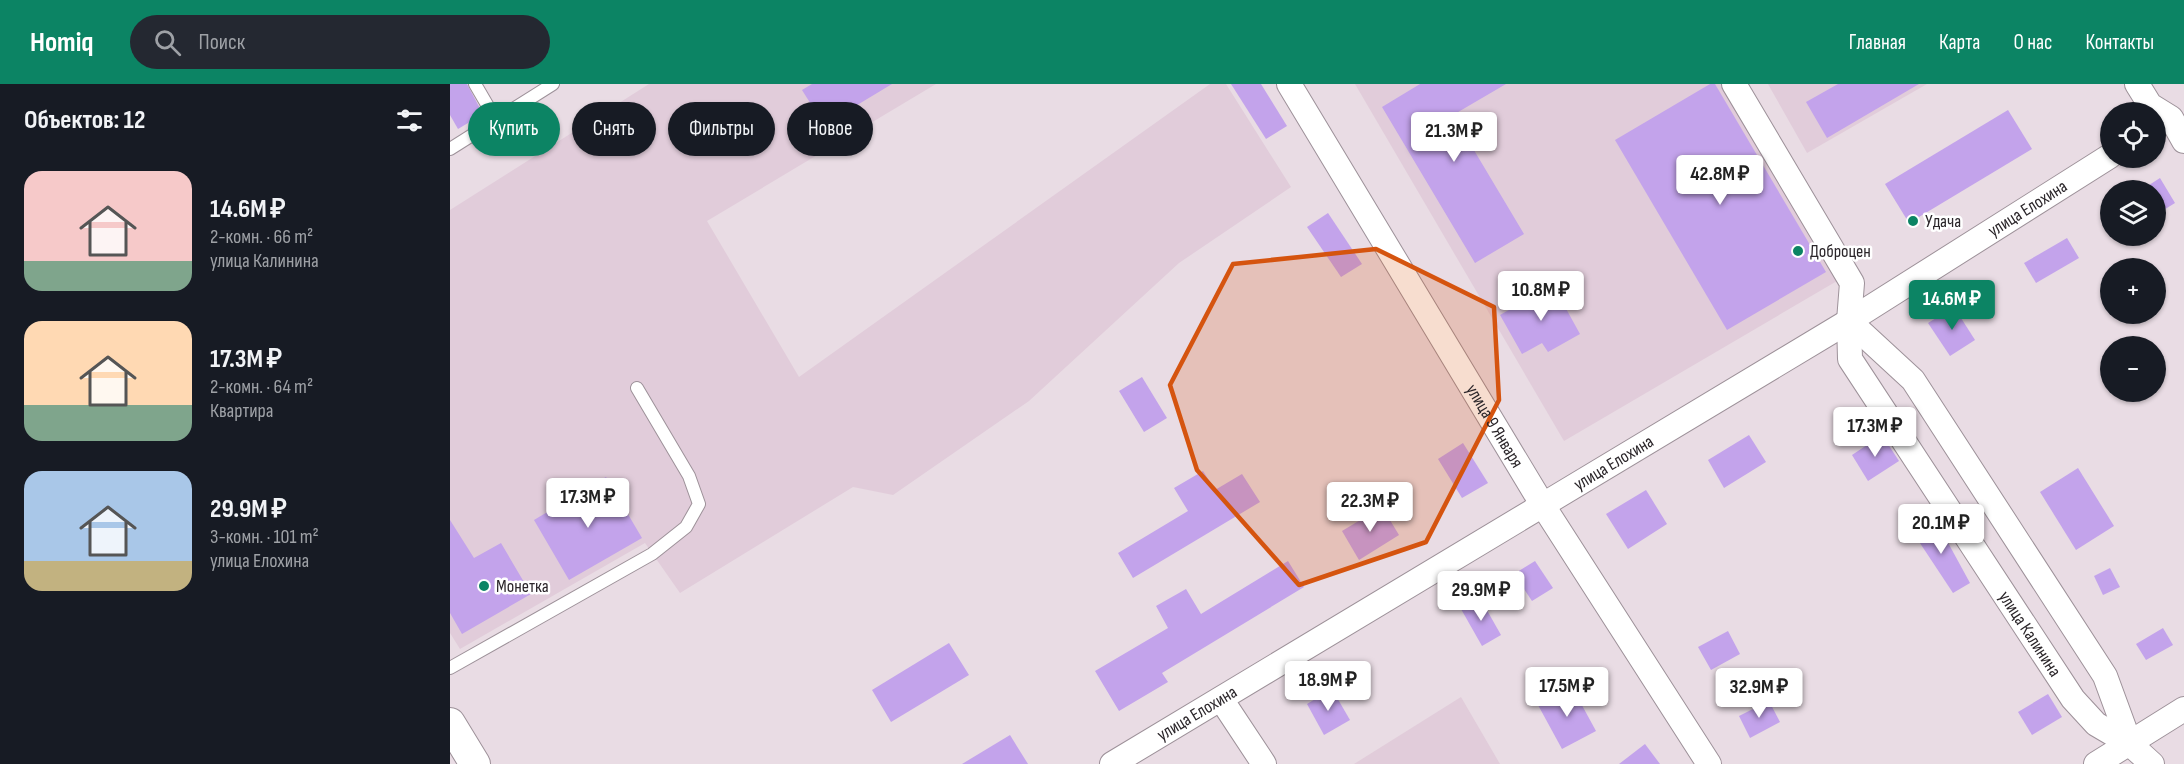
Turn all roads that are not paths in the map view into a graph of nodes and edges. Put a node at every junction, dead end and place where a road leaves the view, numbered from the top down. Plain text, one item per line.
1 (475, 84) edge
2 (553, 84) edge
3 (1289, 84) edge
4 (1734, 84) edge
5 (2137, 84) edge
6 (486, 102) edge
7 (524, 102) edge
8 (2170, 119) edge
9 (468, 138) edge
10 (2184, 141) edge
11 (450, 149) edge
12 (2100, 162) edge
13 (1849, 321) junction
14 (637, 388) dead end
15 (1542, 504) junction
16 (450, 668) edge
17 (1221, 699) junction
18 (2184, 709) edge
19 (450, 723) edge
20 (2130, 744) junction
21 (475, 764) edge
22 (1112, 764) edge
23 (1264, 764) edge
24 (1709, 764) edge
25 (2096, 764) edge
26 (2152, 764) edge

1 - 6 lane
2 - 7 lane
3 - 15 street, улица 9 Января
4 - 13 street, улица Калинина
5 - 8 street
8 - 10 street
9 - 11 lane
12 - 13 street, улица Елохина
13 - 15 street, улица Елохина
13 - 20 street, улица Калинина
13 - 20 street, улица Калинина
14 - 16 lane
15 - 17 street, улица Елохина
15 - 24 street, улица 9 Января
17 - 22 street, улица Елохина
17 - 23 street
18 - 20 street
19 - 21 street
20 - 25 street
20 - 26 street, улица Калинина

